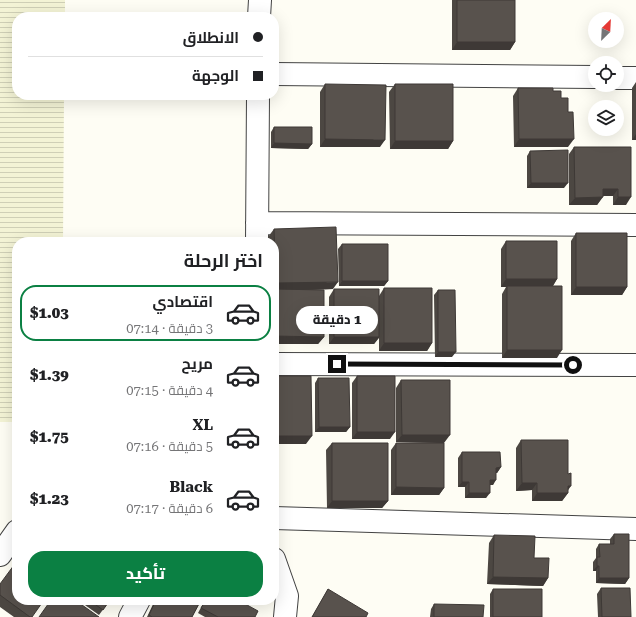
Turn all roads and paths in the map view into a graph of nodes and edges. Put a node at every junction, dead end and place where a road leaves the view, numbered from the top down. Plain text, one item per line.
1 (260, 0) edge
2 (259, 12) edge
3 (279, 74) edge
4 (588, 77) edge
5 (624, 78) edge
6 (636, 78) edge
7 (258, 100) edge
8 (636, 225) edge
9 (257, 232) edge
10 (279, 364) edge
11 (636, 365) edge
12 (279, 518) edge
13 (12, 525) edge
14 (0, 526) edge
15 (636, 529) edge
16 (12, 538) edge
17 (0, 555) edge
18 (279, 574) edge
19 (136, 605) edge
20 (130, 617) edge
21 (285, 617) edge

1 - 2 street
3 - 4 street
5 - 6 street
7 - 9 street
8 - 9 street
10 - 11 street
12 - 15 street
13 - 14 street
16 - 17 street
18 - 21 street
19 - 20 street

